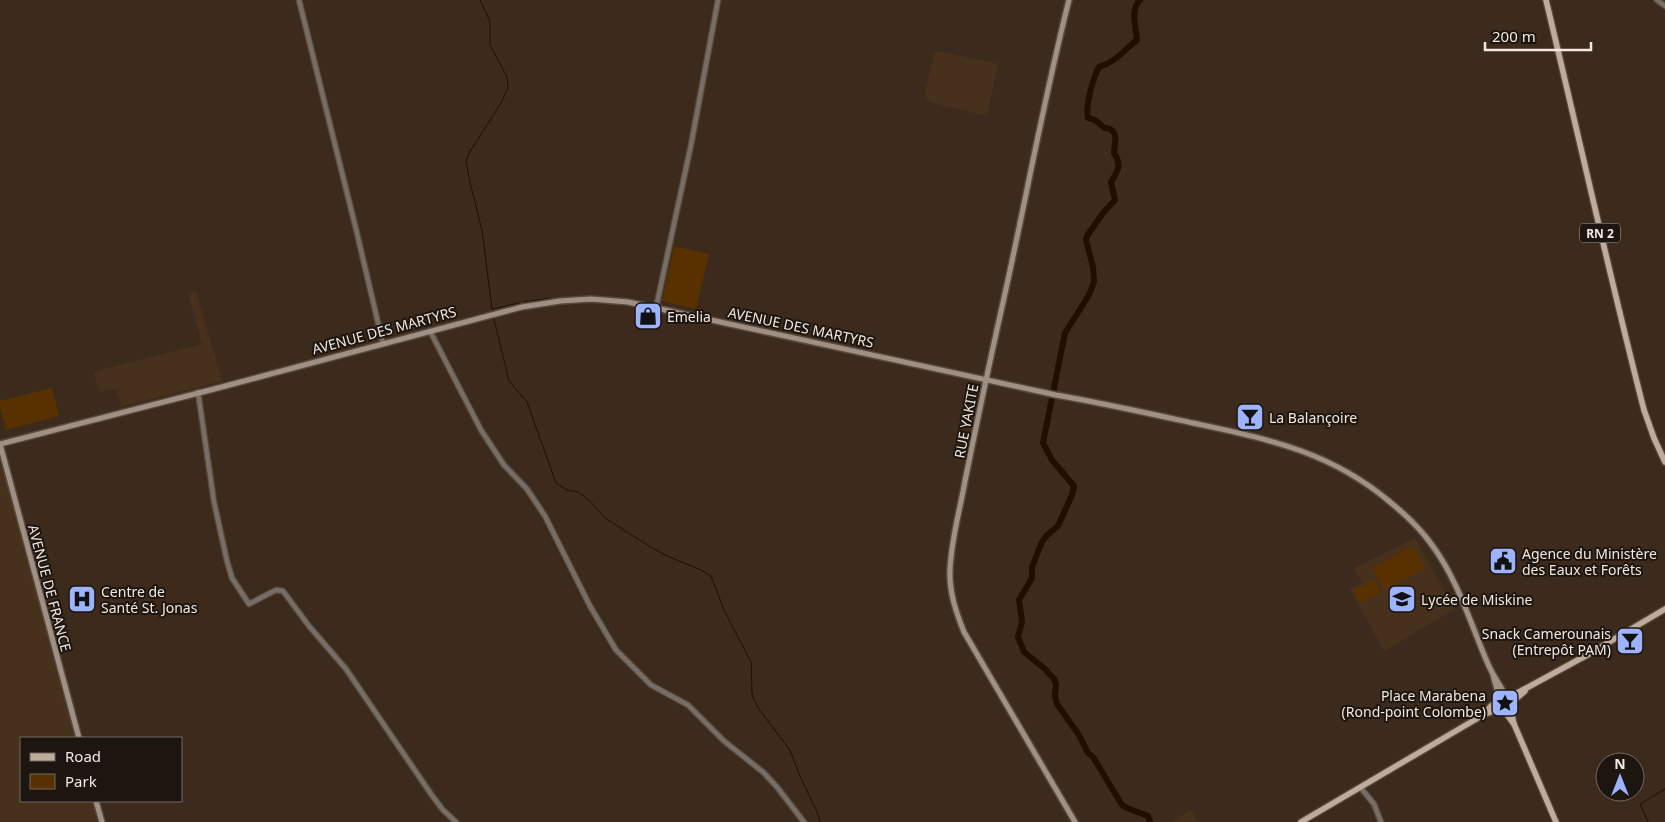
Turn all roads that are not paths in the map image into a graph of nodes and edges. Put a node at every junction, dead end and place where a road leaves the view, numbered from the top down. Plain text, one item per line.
1 (299, 0) edge
2 (718, 0) edge
3 (1069, 0) edge
4 (1546, 0) edge
5 (1657, 0) edge
6 (1665, 6) edge
7 (656, 308) junction
8 (430, 331) junction
9 (383, 344) junction
10 (985, 380) junction
11 (198, 392) junction
12 (0, 443) edge
13 (1665, 462) edge
14 (1665, 609) edge
15 (1505, 703) junction
16 (79, 737) edge
17 (1360, 787) junction
18 (96, 802) edge
19 (102, 822) edge
20 (456, 822) edge
21 (804, 822) edge
22 (1076, 822) edge
23 (1300, 822) edge
24 (1382, 822) edge
25 (1556, 822) edge

1 - 9 street
2 - 7 street
3 - 10 main road, RUE YAKITE
4 - 13 main road, RN 2
5 - 6 street
7 - 8 main road, AVENUE DES MARTYRS
7 - 10 main road, AVENUE DES MARTYRS
8 - 9 main road, AVENUE DES MARTYRS
8 - 21 street
9 - 11 main road, AVENUE DES MARTYRS
10 - 15 main road, AVENUE DES MARTYRS
10 - 22 main road, RUE YAKITE
11 - 12 main road, AVENUE DES MARTYRS
11 - 20 street
12 - 16 main road, AVENUE DE FRANCE
14 - 15 main road
15 - 17 main road
15 - 25 main road, AVENUE DES MARTYRS
17 - 23 main road
17 - 24 street
18 - 19 main road

